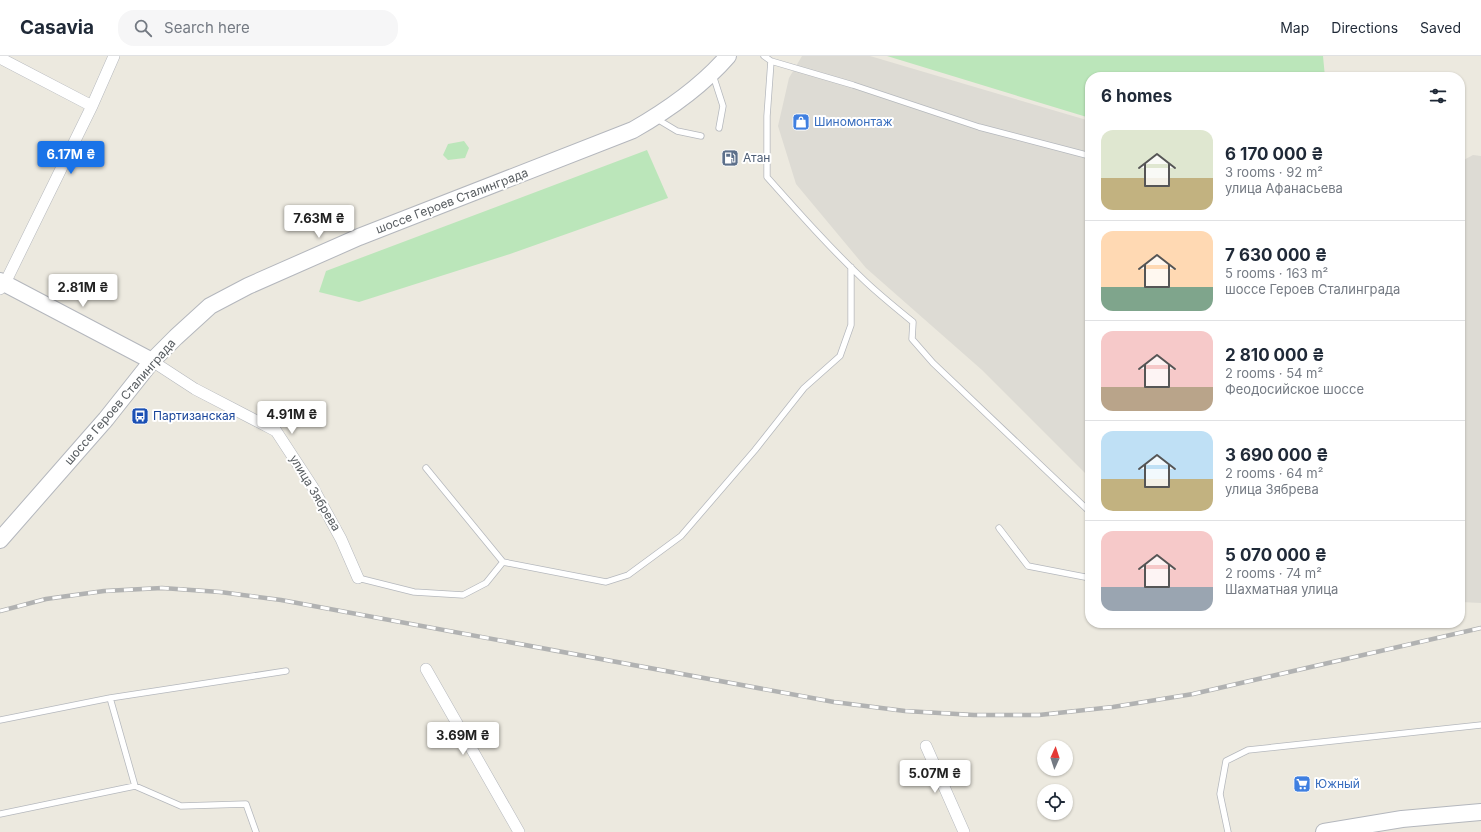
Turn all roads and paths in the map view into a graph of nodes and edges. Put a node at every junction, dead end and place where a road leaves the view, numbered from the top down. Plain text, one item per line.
1 (114, 56) edge
2 (728, 56) edge
3 (764, 56) edge
4 (0, 58) edge
5 (771, 61) junction
6 (712, 74) junction
7 (92, 106) junction
8 (655, 118) junction
9 (719, 128) dead end
10 (701, 136) dead end
11 (1085, 155) edge
12 (851, 267) junction
13 (2, 284) edge
14 (152, 361) junction
15 (426, 468) dead end
16 (1085, 507) edge
17 (999, 528) dead end
18 (0, 540) edge
19 (502, 562) junction
20 (1085, 577) edge
21 (358, 578) joint
22 (426, 669) dead end
23 (286, 671) dead end
24 (110, 698) junction
25 (0, 720) edge
26 (1481, 725) edge
27 (926, 746) dead end
28 (135, 786) junction
29 (1481, 812) edge
30 (0, 814) edge
31 (256, 832) edge
32 (519, 832) edge
33 (964, 832) edge
34 (1228, 832) edge
35 (1324, 832) edge

1 - 7 street
2 - 6 main road, шоссе Героев Сталинграда
3 - 5 lane
4 - 7 street
5 - 11 lane
5 - 12 lane
6 - 8 main road, шоссе Героев Сталинграда
6 - 9 lane
7 - 13 street
8 - 10 lane
8 - 14 main road, шоссе Героев Сталинграда
12 - 16 lane
12 - 19 lane
13 - 14 main road
14 - 18 main road, шоссе Героев Сталинграда
14 - 21 street, улица Зябрева
15 - 19 lane
17 - 20 lane
19 - 21 lane
22 - 32 street
23 - 24 lane
24 - 25 lane
24 - 28 lane
26 - 34 lane
27 - 33 street
28 - 30 lane
28 - 31 lane
29 - 35 main road

